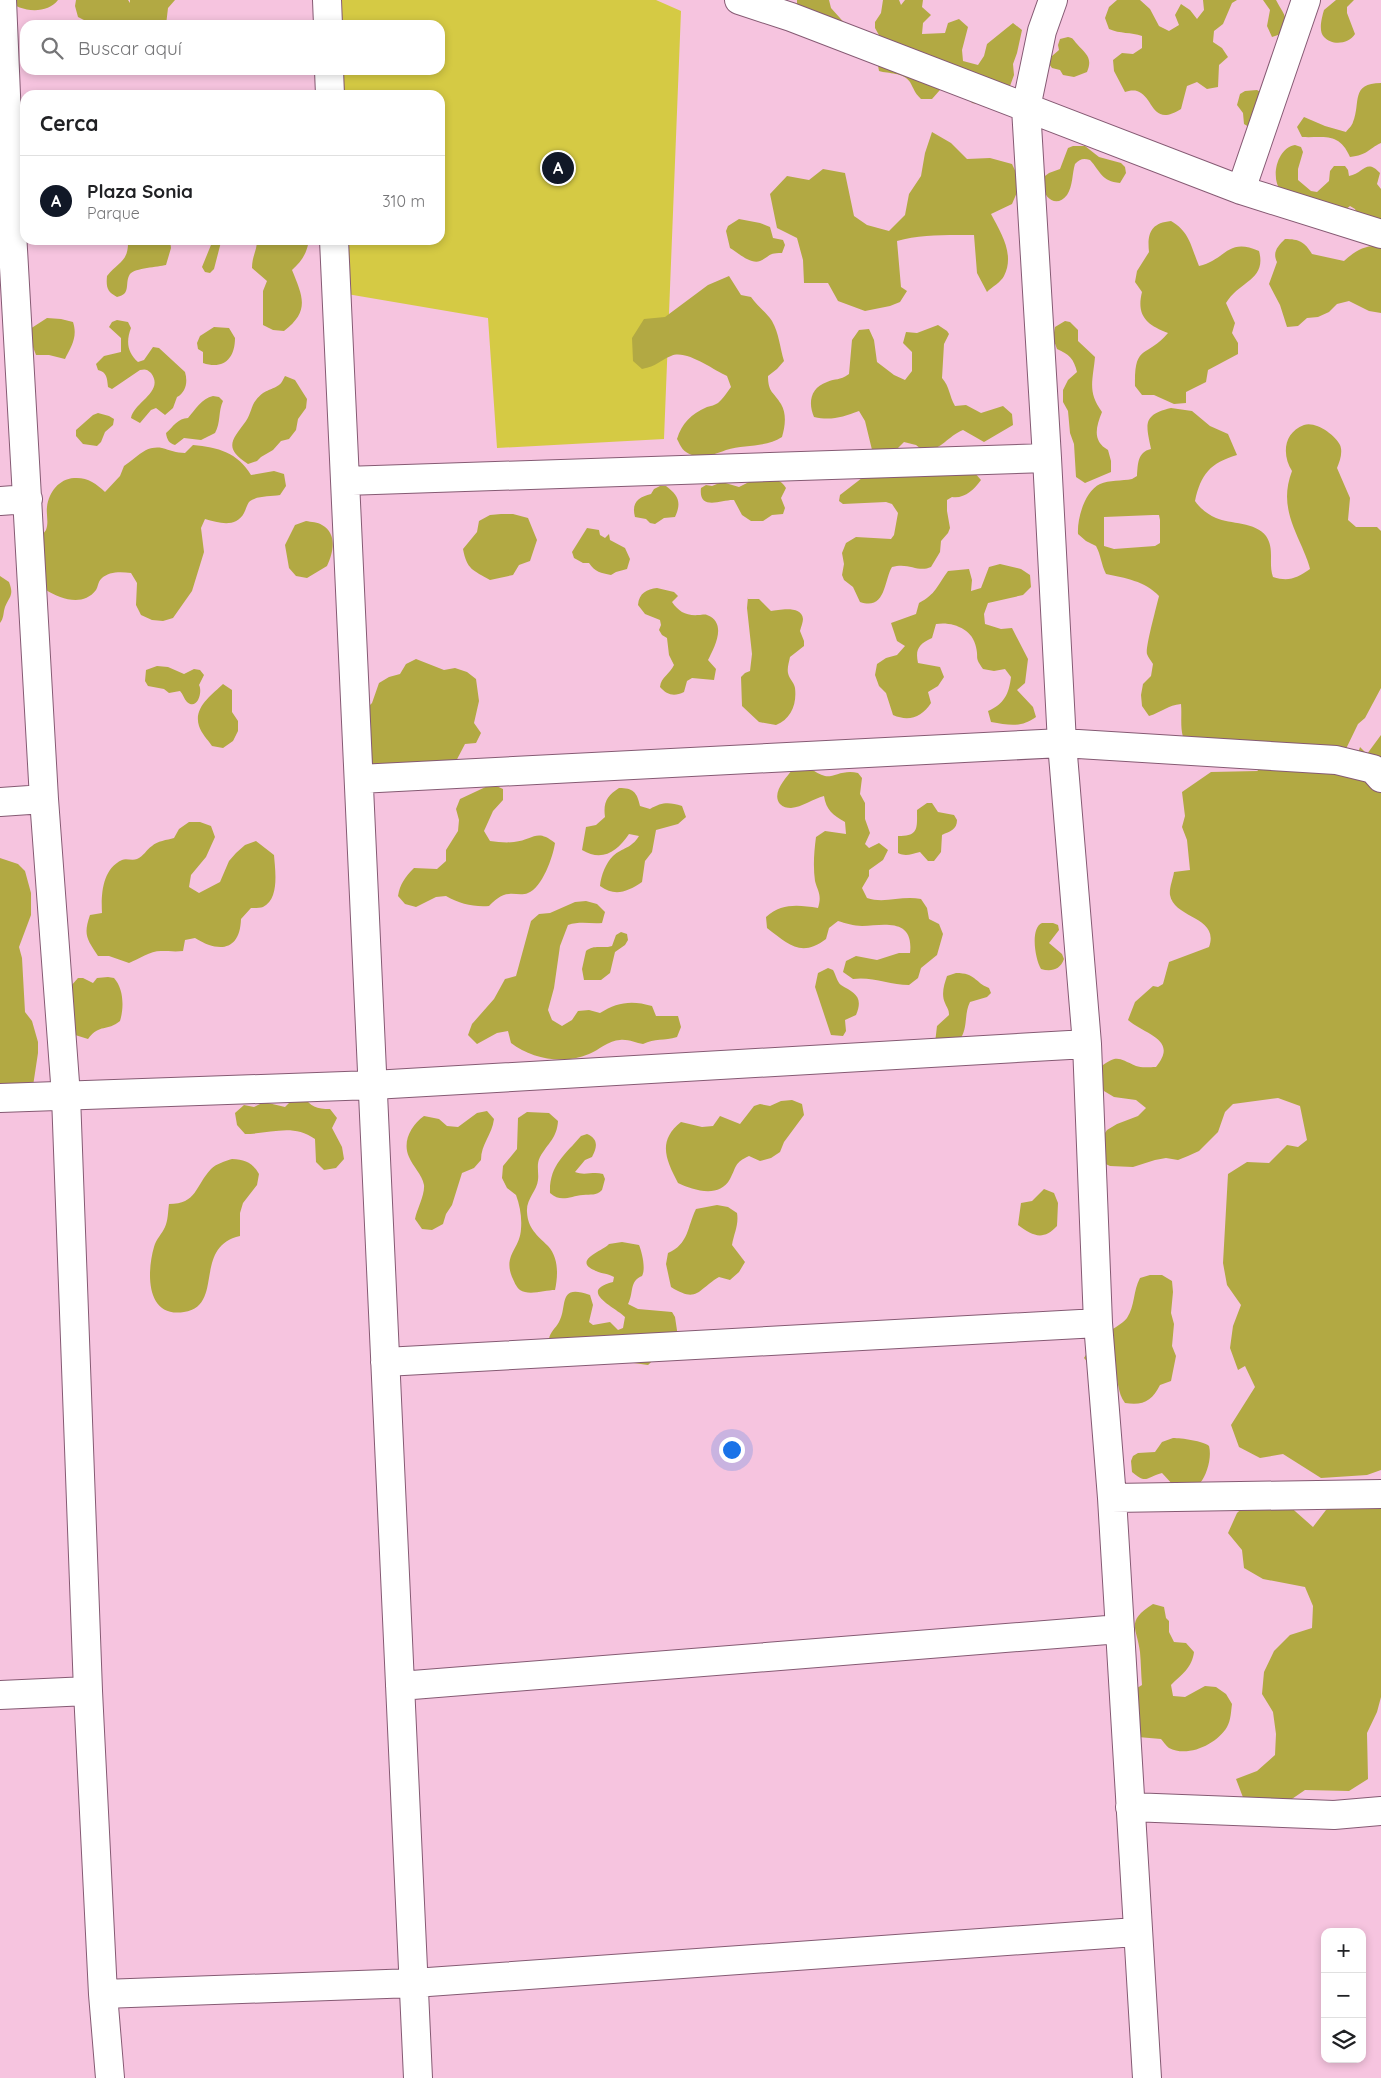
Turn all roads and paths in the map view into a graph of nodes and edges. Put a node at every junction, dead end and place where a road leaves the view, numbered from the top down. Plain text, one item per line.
1 (2, 0) edge
2 (327, 0) edge
3 (739, 0) edge
4 (1053, 0) edge
5 (1306, 0) edge
6 (794, 9) edge
7 (328, 20) edge
8 (329, 75) edge
9 (330, 90) edge
10 (1026, 108) junction
11 (1241, 190) junction
12 (12, 214) edge
13 (1381, 234) edge
14 (334, 245) edge
15 (1047, 458) junction
16 (345, 480) junction
17 (28, 499) junction
18 (0, 501) edge
19 (1062, 743) junction
20 (1381, 778) edge
21 (359, 780) junction
22 (44, 799) junction
23 (0, 802) edge
24 (1087, 1044) junction
25 (373, 1084) junction
26 (66, 1096) junction
27 (0, 1098) edge
28 (1098, 1323) junction
29 (385, 1362) junction
30 (1381, 1494) edge
31 (1112, 1498) junction
32 (1120, 1629) junction
33 (400, 1686) junction
34 (88, 1692) junction
35 (0, 1695) edge
36 (1130, 1807) junction
37 (1381, 1812) edge
38 (1136, 1932) junction
39 (414, 1983) junction
40 (103, 1994) junction
41 (110, 2078) edge
42 (418, 2078) edge
43 (1147, 2078) edge

1 - 12 street
2 - 7 street
3 - 6 street
4 - 10 street
5 - 11 street
6 - 10 street
8 - 9 street
10 - 11 street
10 - 15 street
11 - 13 street
12 - 17 street
14 - 16 street
15 - 16 street
15 - 19 street
16 - 21 street
17 - 18 street
17 - 22 street
19 - 20 street
19 - 21 street
19 - 24 street
21 - 25 street
22 - 23 street
22 - 26 street
24 - 25 street
24 - 28 street
25 - 26 street
25 - 29 street
26 - 27 street
26 - 34 street
28 - 29 street
28 - 31 street
29 - 33 street
30 - 31 street
31 - 32 street
32 - 33 street
32 - 36 street
33 - 39 street
34 - 35 street
34 - 40 street
36 - 37 street
36 - 38 street
38 - 39 street
38 - 43 street
39 - 40 street
39 - 42 street
40 - 41 street

